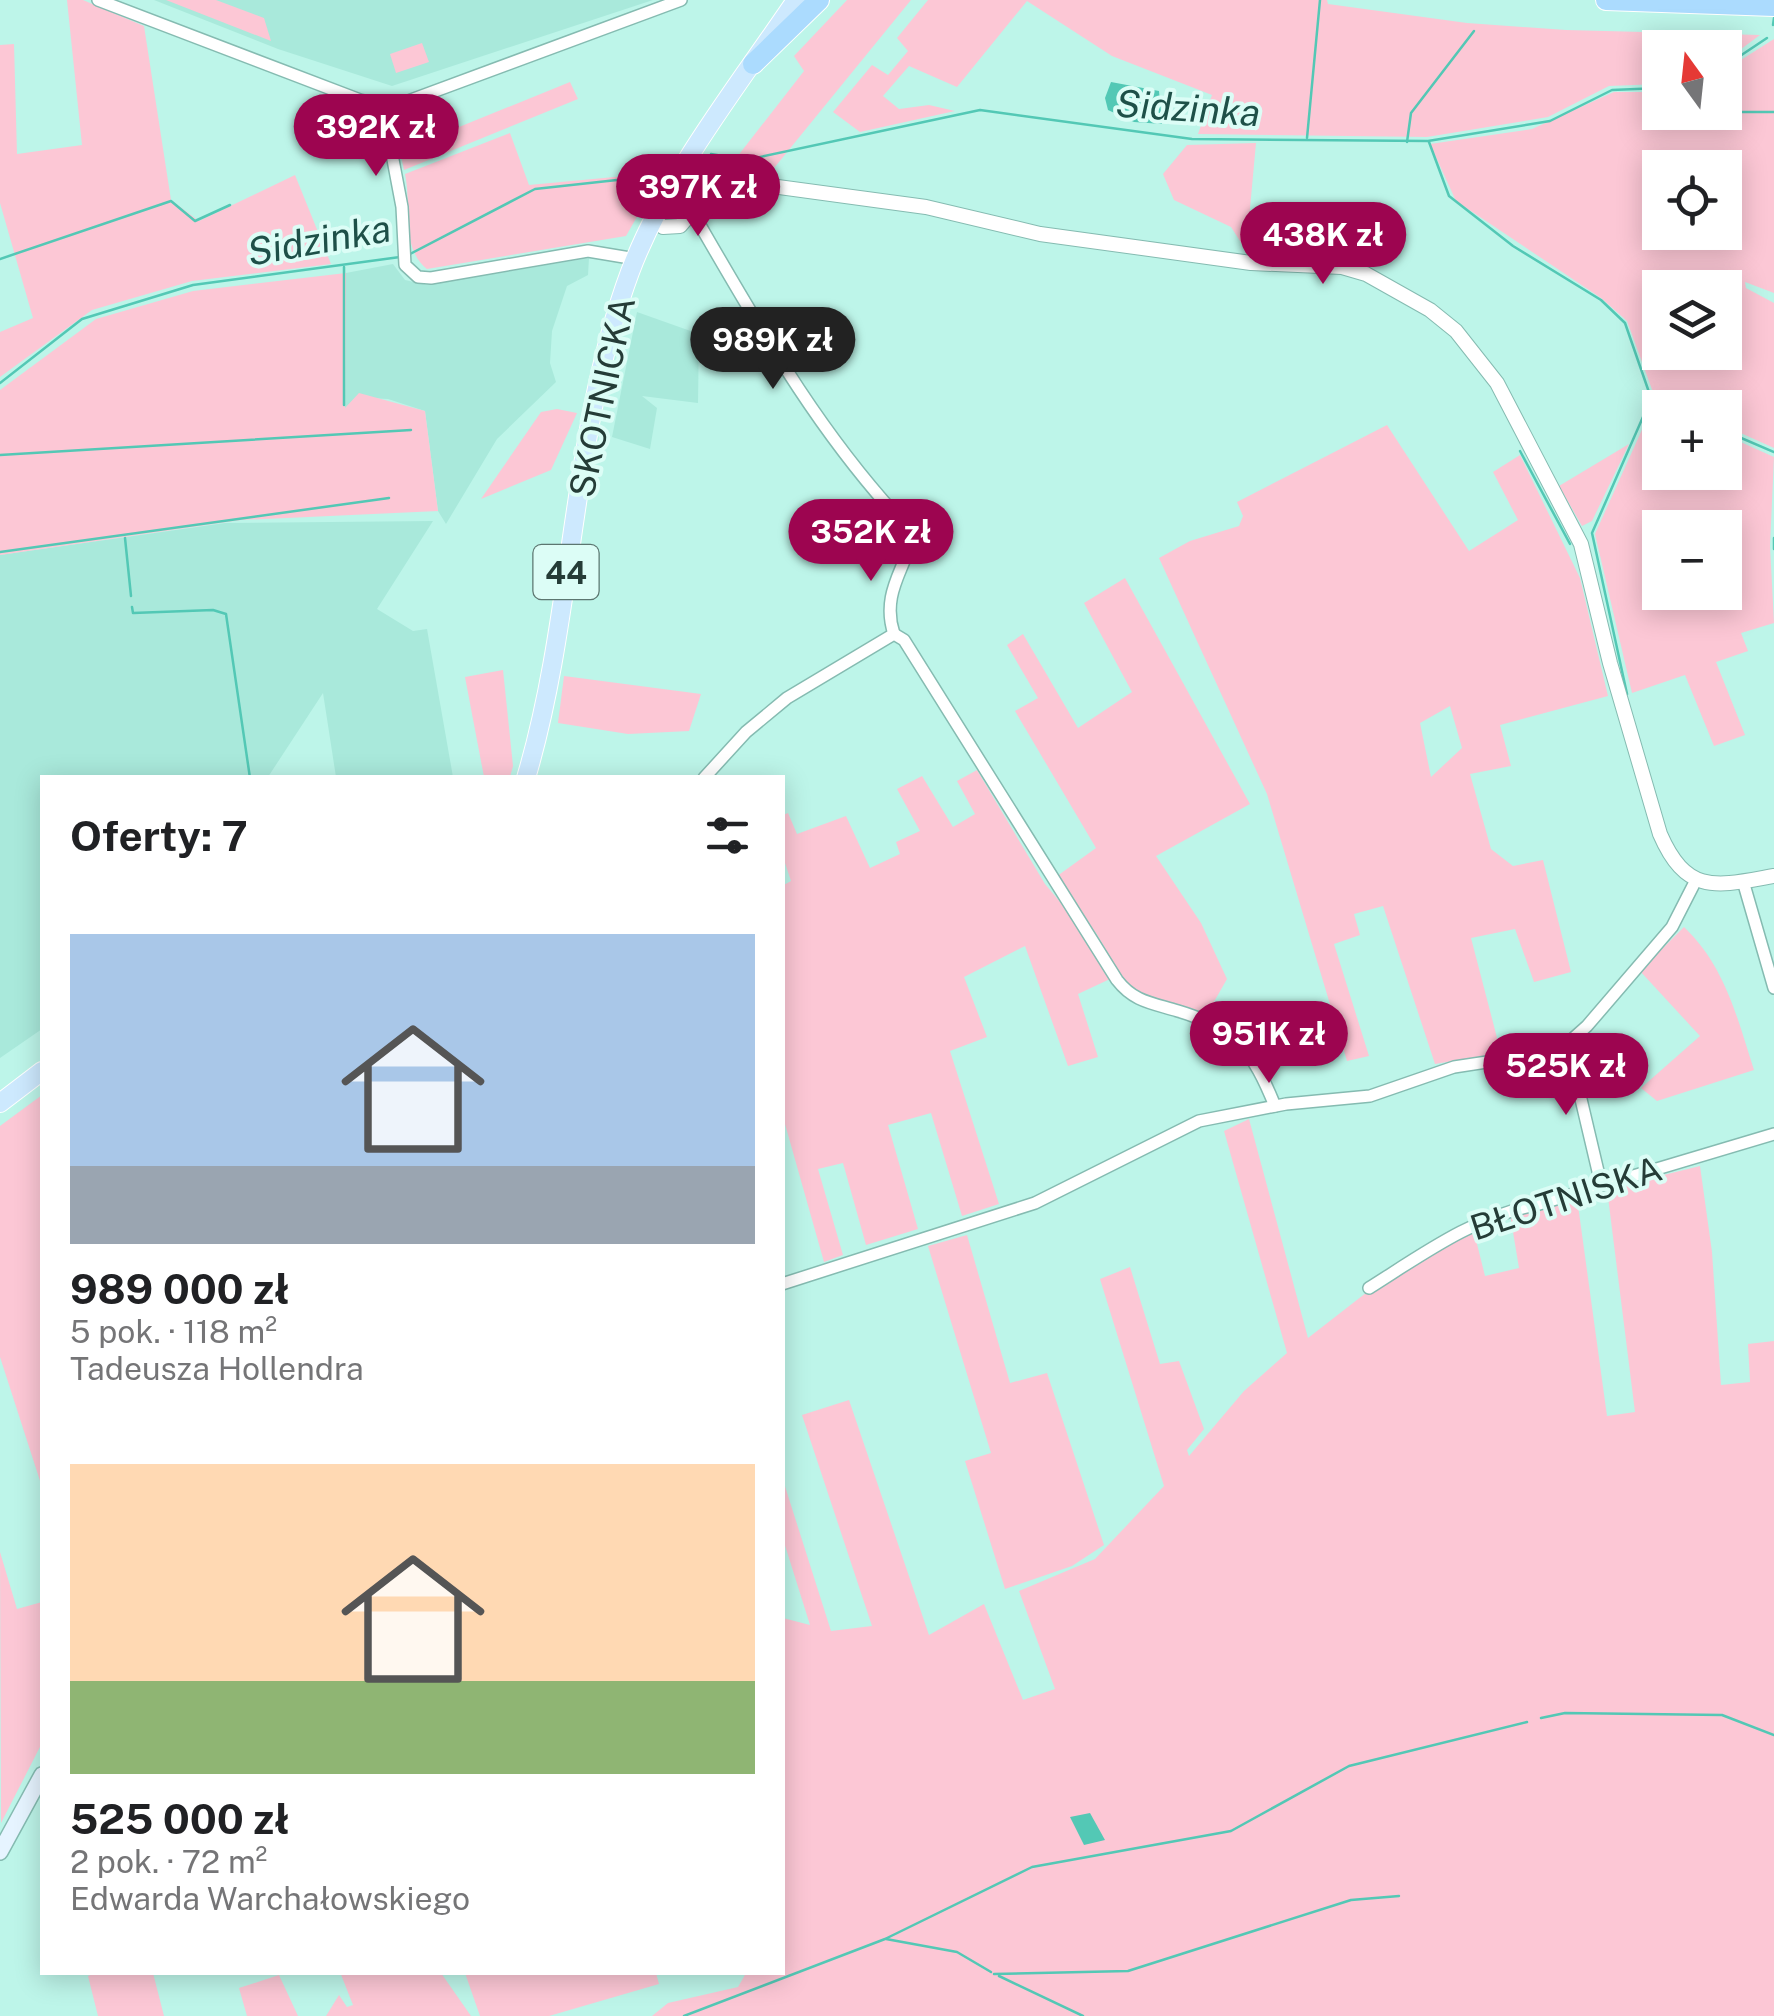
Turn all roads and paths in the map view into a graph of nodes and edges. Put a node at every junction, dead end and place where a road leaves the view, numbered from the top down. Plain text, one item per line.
1 (98, 0) edge
2 (681, 0) edge
3 (796, 0) edge
4 (819, 0) edge
5 (1606, 0) edge
6 (1774, 6) edge
7 (753, 64) junction
8 (383, 107) junction
9 (688, 163) junction
10 (720, 179) junction
11 (694, 212) junction
12 (654, 220) junction
13 (636, 259) junction
14 (894, 634) junction
15 (527, 775) edge
16 (707, 775) edge
17 (1774, 876) edge
18 (1696, 880) junction
19 (1743, 881) junction
20 (1774, 988) edge
21 (1568, 1044) junction
22 (40, 1072) edge
23 (0, 1103) edge
24 (1275, 1106) junction
25 (1774, 1134) edge
26 (1601, 1184) junction
27 (785, 1283) edge
28 (1369, 1288) dead end
29 (40, 1779) edge
30 (0, 1852) edge

1 - 8 street
2 - 8 street
3 - 7 main road, SKOTNICKA / 44
4 - 7 highway
5 - 6 highway
7 - 9 main road, SKOTNICKA / 44
8 - 13 street
9 - 10 street
9 - 12 main road, SKOTNICKA / 44
10 - 11 street
10 - 18 street
11 - 12 street
11 - 14 street
12 - 13 main road, SKOTNICKA / 44
13 - 15 main road, SKOTNICKA / 44
14 - 16 street
14 - 24 street
17 - 19 street
18 - 19 street
18 - 21 street
19 - 20 street
21 - 24 street
21 - 26 street
22 - 23 main road
24 - 27 street
25 - 26 street, BŁOTNISKA
26 - 28 street, BŁOTNISKA
29 - 30 main road

